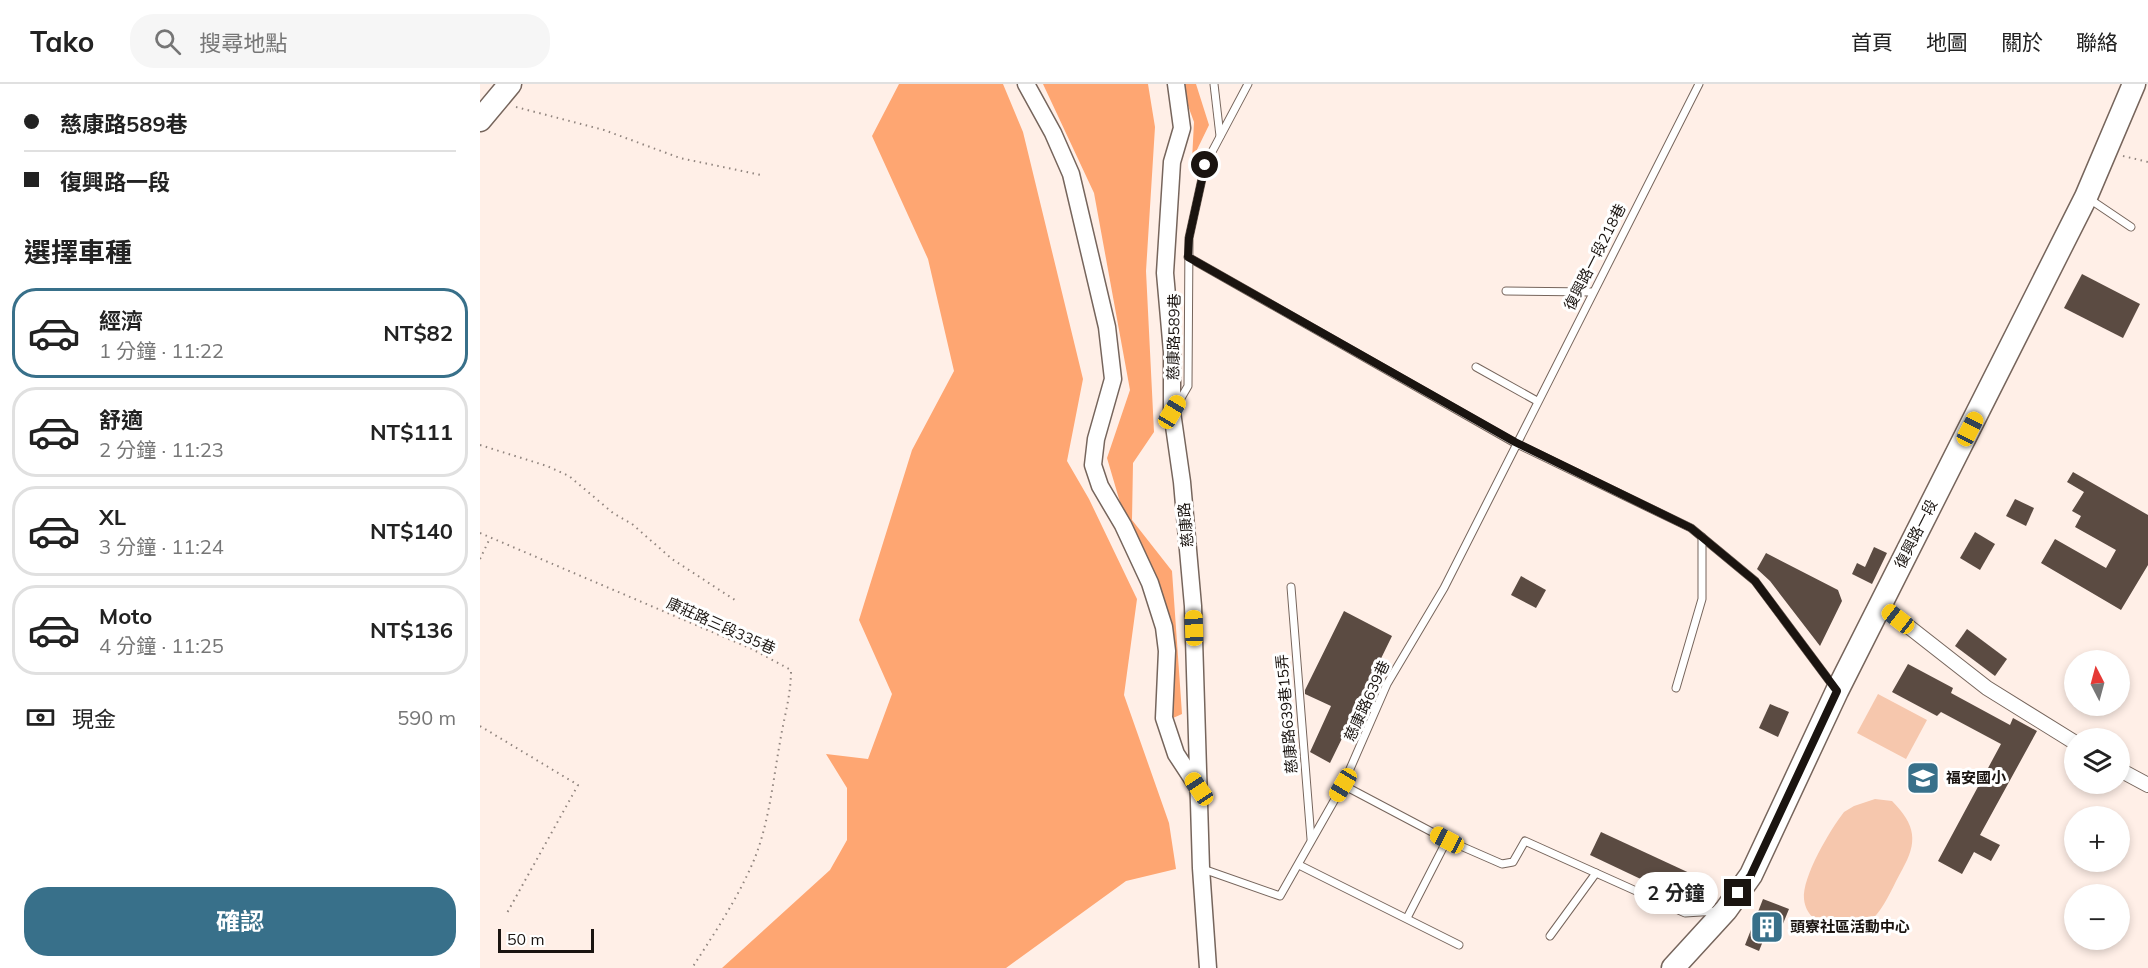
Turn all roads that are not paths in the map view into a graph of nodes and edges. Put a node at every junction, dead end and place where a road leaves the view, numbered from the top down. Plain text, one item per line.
1 (1026, 84) edge
2 (1176, 84) edge
3 (1214, 84) edge
4 (1248, 84) edge
5 (1699, 84) edge
6 (2134, 84) edge
7 (495, 92) edge
8 (480, 120) edge
9 (1220, 136) junction
10 (2086, 197) junction
11 (2131, 226) dead end
12 (1188, 257) junction
13 (1506, 291) dead end
14 (1592, 292) junction
15 (1476, 367) dead end
16 (1537, 401) junction
17 (1172, 412) junction
18 (1515, 442) junction
19 (1702, 537) junction
20 (1291, 587) dead end
21 (1881, 605) junction
22 (1676, 688) dead end
23 (1837, 691) junction
24 (2064, 736) edge
25 (2130, 776) edge
26 (1343, 785) junction
27 (2147, 786) edge
28 (1199, 789) junction
29 (1311, 840) junction
30 (1447, 840) junction
31 (1299, 865) junction
32 (1201, 868) junction
33 (1596, 873) junction
34 (1725, 910) junction
35 (1407, 918) junction
36 (1550, 936) dead end
37 (1459, 945) dead end
38 (1208, 968) edge
39 (1673, 968) edge

1 - 28 street
2 - 17 street, 慈康路
3 - 9 lane
4 - 9 lane, 慈康路589巷
5 - 14 lane, 復興路一段218巷
6 - 10 main road, 復興路一段
7 - 8 main road
9 - 12 lane, 慈康路589巷
10 - 11 lane
10 - 21 main road, 復興路一段
12 - 17 lane, 慈康路589巷
12 - 18 lane
13 - 14 lane
14 - 16 lane, 復興路一段218巷
15 - 16 lane
16 - 18 lane, 復興路一段218巷
17 - 28 street, 慈康路
18 - 19 lane
18 - 26 lane, 慈康路639巷
19 - 22 lane
19 - 23 lane
20 - 29 lane, 慈康路639巷15弄
21 - 23 main road, 復興路一段
21 - 24 street
23 - 34 main road, 復興路一段
25 - 27 street
26 - 29 lane, 慈康路639巷
26 - 30 lane
28 - 32 street, 慈康路
29 - 31 lane, 慈康路639巷
30 - 33 lane
30 - 35 lane
31 - 32 lane, 慈康路639巷
31 - 35 lane
32 - 38 street, 慈康路
33 - 34 lane
33 - 36 lane
34 - 39 main road, 復興路一段
35 - 37 lane

